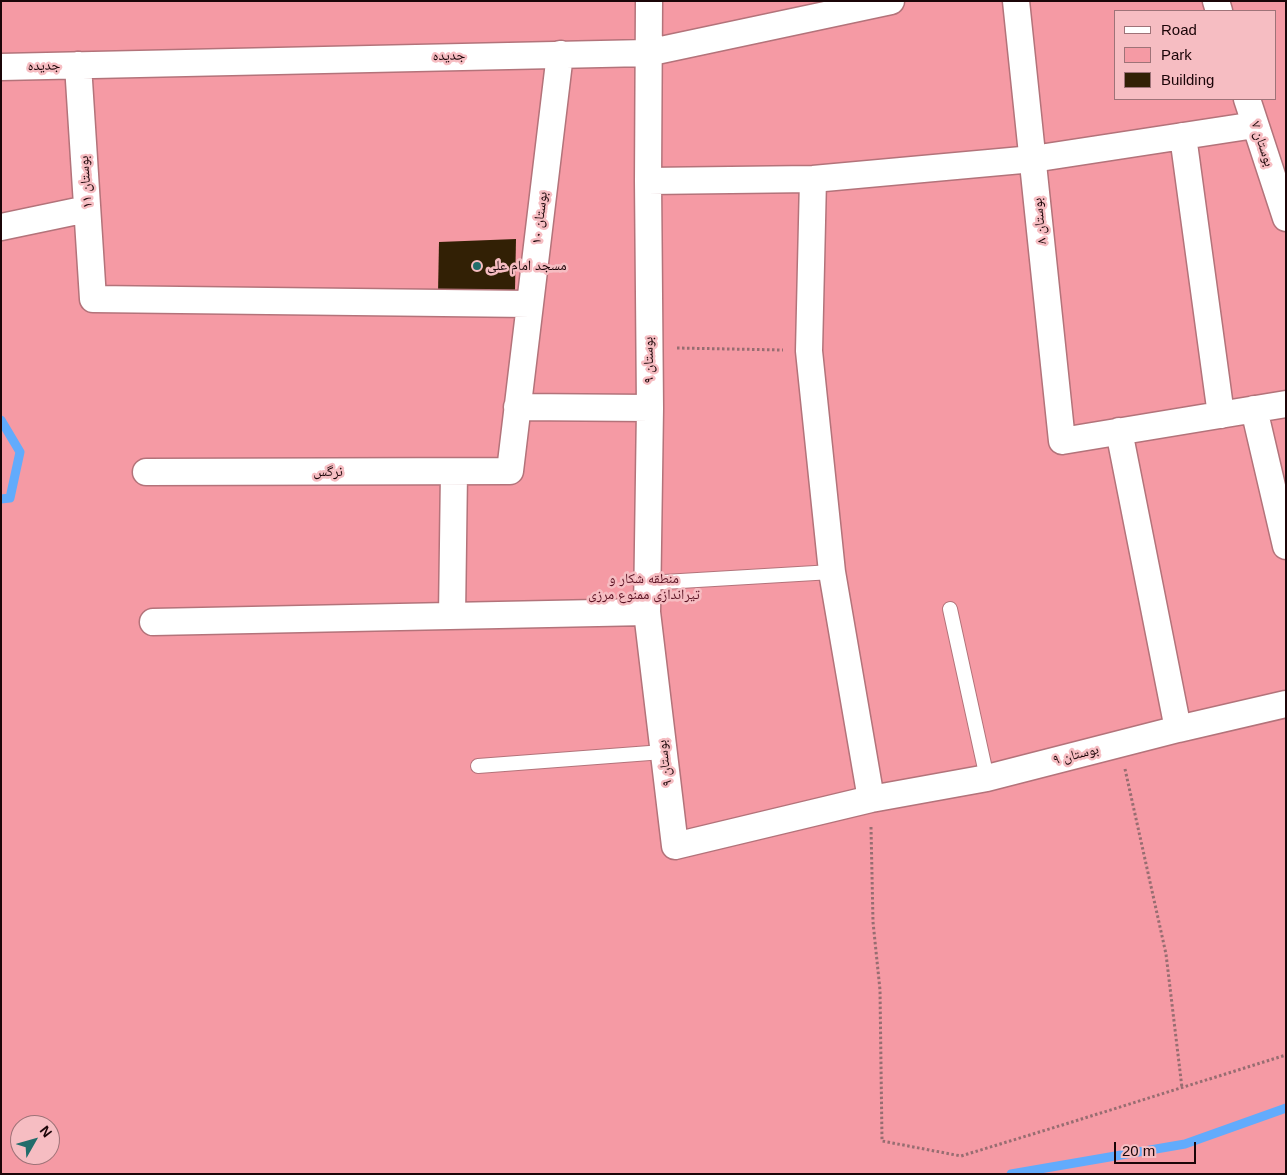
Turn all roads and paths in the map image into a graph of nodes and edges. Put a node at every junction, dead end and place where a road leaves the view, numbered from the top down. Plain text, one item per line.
1 (649, 1) edge
2 (1016, 1) edge
3 (886, 2) edge
4 (647, 53) junction
5 (560, 54) junction
6 (78, 65) junction
7 (1, 67) edge
8 (1247, 100) edge
9 (1255, 125) junction
10 (1184, 136) junction
11 (1033, 158) junction
12 (813, 179) junction
13 (648, 182) junction
14 (88, 209) junction
15 (1286, 218) edge
16 (1, 227) edge
17 (530, 304) junction
18 (649, 348) junction
19 (808, 351) junction
20 (1286, 404) edge
21 (517, 407) junction
22 (650, 408) junction
23 (1254, 409) junction
24 (1221, 415) junction
25 (1119, 432) junction
26 (510, 471) joint
27 (146, 472) dead end
28 (454, 472) junction
29 (1286, 546) edge
30 (832, 572) junction
31 (647, 583) junction
32 (950, 610) dead end
33 (647, 612) junction
34 (452, 616) junction
35 (153, 622) dead end
36 (1286, 704) edge
37 (1178, 729) junction
38 (1119, 744) junction
39 (663, 752) junction
40 (478, 766) dead end
41 (987, 778) junction
42 (871, 799) junction
43 (1286, 1055) edge
44 (1182, 1088) junction

1 - 4 street, بوستان ۹
2 - 11 street, بوستان ۸
3 - 4 street, جدیده
4 - 5 street, جدیده
4 - 13 street, بوستان ۹
5 - 6 street, جدیده
5 - 17 street, بوستان ۱۰
6 - 7 street, جدیده
6 - 14 street, بوستان ۱۱
8 - 9 street, بوستان ۷
9 - 10 street
9 - 15 street, بوستان ۷
10 - 11 street
10 - 24 street
11 - 12 street
11 - 25 street, بوستان ۸
12 - 13 street
12 - 19 street
13 - 18 street, بوستان ۹
14 - 16 street
14 - 17 street, بوستان ۱۱
17 - 21 street, بوستان ۱۰
18 - 19 path
18 - 22 street, بوستان ۹
19 - 30 street
20 - 23 street
21 - 22 street
21 - 26 street, بوستان ۱۰
22 - 31 street, بوستان ۹
23 - 24 street
23 - 29 street
24 - 25 street
25 - 37 street
26 - 28 street, نرگس
27 - 28 street, نرگس
28 - 34 street
30 - 31 lane
30 - 42 street
31 - 33 street, بوستان ۹
32 - 41 lane
33 - 34 street
33 - 39 street, بوستان ۹
34 - 35 street
36 - 37 street, بوستان ۹
37 - 38 street, بوستان ۹
38 - 41 street, بوستان ۹
38 - 44 path
39 - 40 lane
39 - 42 street, بوستان ۹
41 - 42 street, بوستان ۹
42 - 44 path
43 - 44 path

